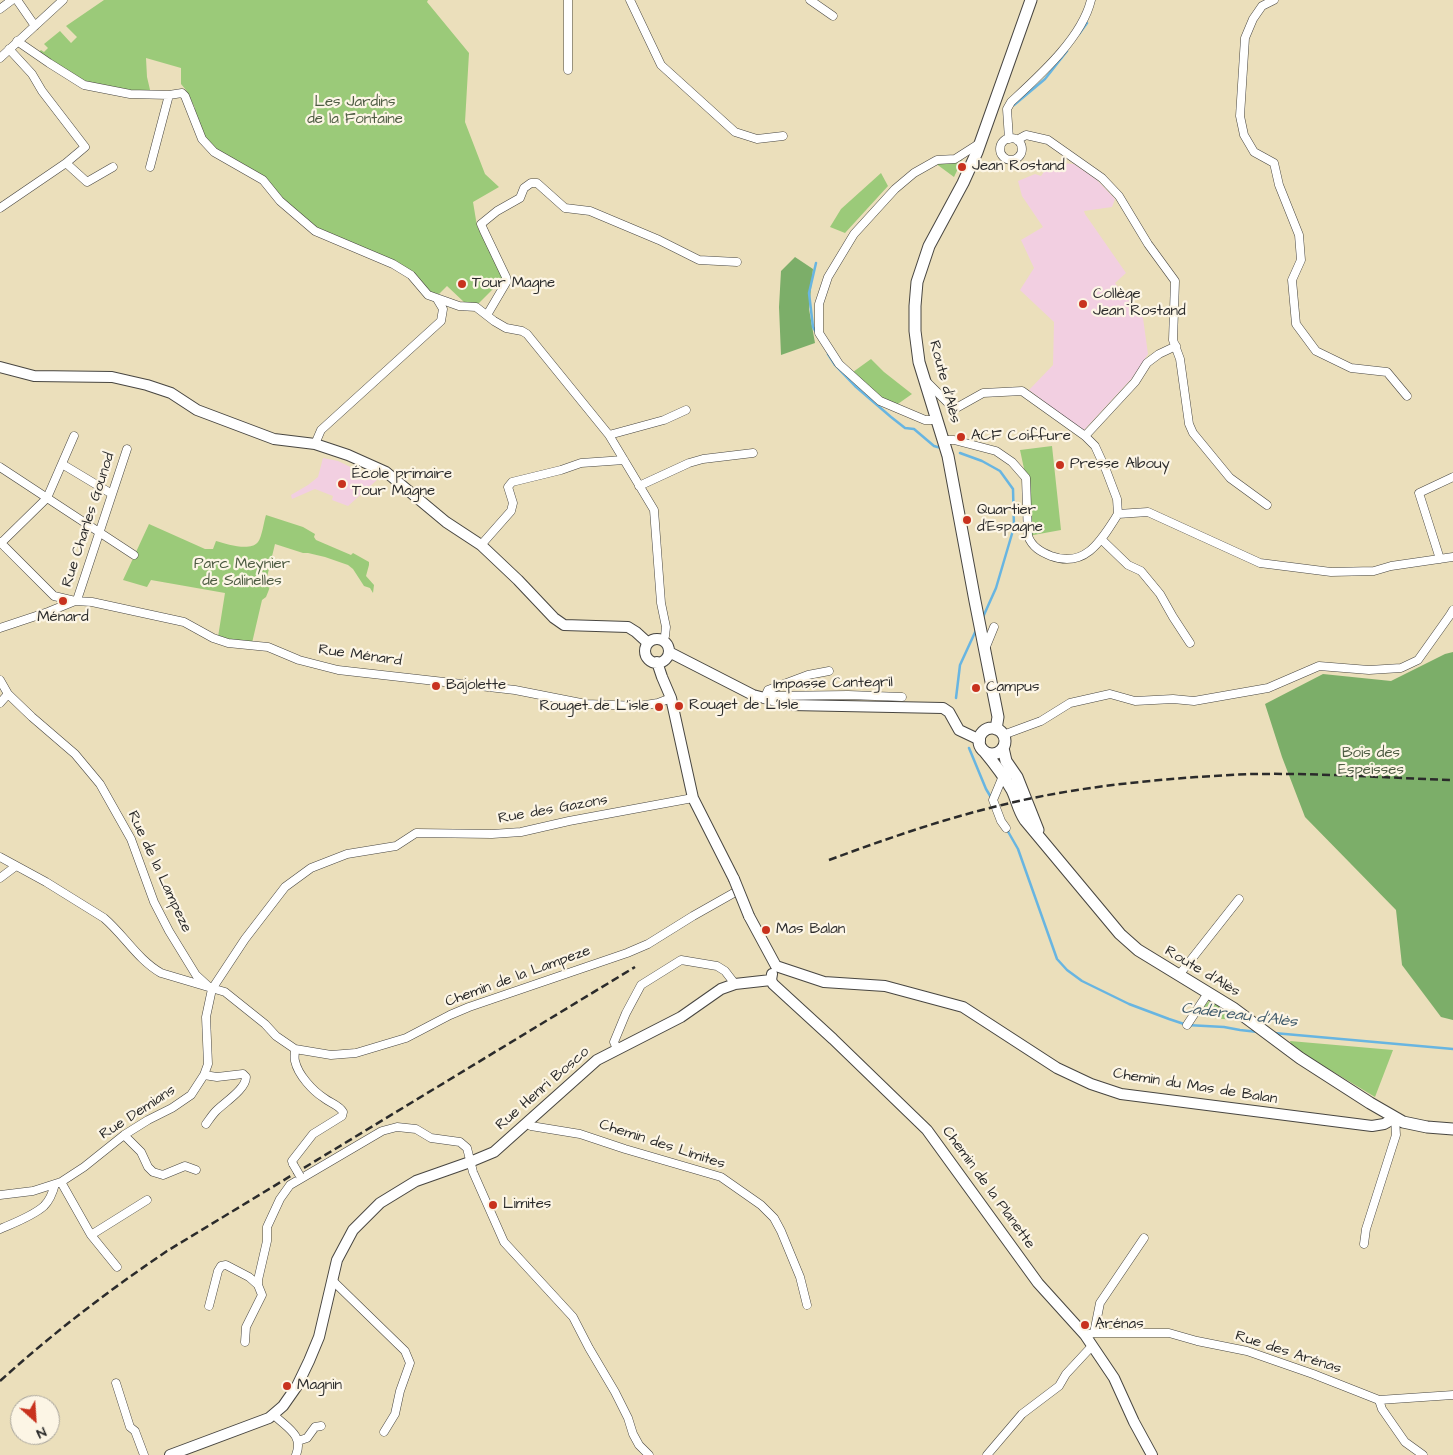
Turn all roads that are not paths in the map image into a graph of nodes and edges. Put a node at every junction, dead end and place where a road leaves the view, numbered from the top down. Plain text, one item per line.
1 (12, 0) edge
2 (17, 0) edge
3 (63, 0) edge
4 (568, 0) edge
5 (630, 0) edge
6 (810, 0) edge
7 (1031, 0) edge
8 (1091, 0) edge
9 (1274, 0) edge
10 (0, 9) edge
11 (833, 16) dead end
12 (35, 26) junction
13 (18, 42) junction
14 (9, 49) junction
15 (0, 58) edge
16 (568, 70) dead end
17 (169, 95) junction
18 (783, 136) dead end
19 (980, 144) junction
20 (66, 163) junction
21 (113, 167) dead end
22 (150, 167) dead end
23 (0, 208) edge
24 (737, 262) dead end
25 (437, 299) junction
26 (488, 315) junction
27 (1176, 346) junction
28 (0, 367) edge
29 (925, 380) junction
30 (1407, 396) dead end
31 (686, 410) dead end
32 (938, 420) junction
33 (609, 435) junction
34 (74, 436) dead end
35 (1085, 436) junction
36 (944, 440) junction
37 (315, 444) junction
38 (127, 449) dead end
39 (753, 453) dead end
40 (624, 460) junction
41 (62, 464) junction
42 (0, 467) edge
43 (1453, 477) edge
44 (640, 486) junction
45 (112, 494) junction
46 (47, 498) junction
47 (1267, 505) dead end
48 (1118, 514) junction
49 (100, 532) junction
50 (1102, 540) junction
51 (1, 543) edge
52 (481, 545) junction
53 (134, 555) dead end
54 (1453, 557) edge
55 (1440, 558) junction
56 (54, 596) junction
57 (76, 600) junction
58 (58, 608) junction
59 (1453, 610) edge
60 (994, 627) dead end
61 (0, 628) edge
62 (663, 640) junction
63 (648, 643) junction
64 (1190, 643) dead end
65 (984, 647) junction
66 (668, 652) junction
67 (657, 662) junction
68 (829, 672) dead end
69 (0, 680) edge
70 (8, 694) junction
71 (902, 697) dead end
72 (671, 698) junction
73 (764, 699) junction
74 (0, 703) edge
75 (1000, 732) junction
76 (980, 740) junction
77 (1003, 748) junction
78 (984, 751) junction
79 (1002, 776) junction
80 (693, 798) junction
81 (1006, 828) dead end
82 (1042, 841) junction
83 (0, 857) edge
84 (16, 866) junction
85 (0, 878) edge
86 (739, 890) junction
87 (1239, 898) dead end
88 (776, 966) junction
89 (1179, 975) junction
90 (771, 980) junction
91 (735, 984) junction
92 (212, 989) junction
93 (1208, 993) junction
94 (1187, 1024) dead end
95 (295, 1049) junction
96 (616, 1049) junction
97 (204, 1075) junction
98 (1395, 1118) junction
99 (527, 1123) junction
100 (206, 1124) dead end
101 (1453, 1129) edge
102 (124, 1135) junction
103 (470, 1162) junction
104 (196, 1170) dead end
105 (301, 1177) junction
106 (58, 1183) junction
107 (0, 1195) edge
108 (147, 1200) dead end
109 (0, 1229) edge
110 (91, 1235) junction
111 (1144, 1238) dead end
112 (1364, 1244) dead end
113 (117, 1268) dead end
114 (332, 1280) junction
115 (258, 1285) junction
116 (807, 1305) dead end
117 (209, 1306) dead end
118 (1089, 1334) junction
119 (244, 1342) dead end
120 (1092, 1346) junction
121 (116, 1383) dead end
122 (1453, 1395) edge
123 (1379, 1400) junction
124 (274, 1415) junction
125 (320, 1426) dead end
126 (384, 1432) dead end
127 (298, 1441) junction
128 (639, 1445) junction
129 (144, 1455) edge
130 (170, 1455) edge
131 (296, 1455) edge
132 (640, 1455) edge
133 (649, 1455) edge
134 (987, 1455) edge
135 (1152, 1455) edge
136 (1423, 1455) edge

1 - 10 street
2 - 12 street
3 - 12 street
4 - 16 street
5 - 18 street
6 - 11 street
7 - 19 main road, Route d'Alès
8 - 27 street
9 - 30 street
12 - 13 street
13 - 14 street
13 - 17 street
14 - 15 street
14 - 20 street
17 - 22 street
17 - 25 street
19 - 29 main road, Route d'Alès
19 - 32 street
20 - 21 street
20 - 23 street
24 - 26 street
25 - 26 street
25 - 37 street
26 - 33 street
27 - 35 street
27 - 47 street
28 - 37 street
29 - 32 main road, Route d'Alès
29 - 35 street
31 - 33 street
32 - 36 main road, Route d'Alès
33 - 40 street
34 - 41 street
35 - 48 street
36 - 50 street
36 - 65 main road, Route d'Alès
37 - 52 street
38 - 45 street, Rue Charles Gounod
39 - 44 street
40 - 44 street
40 - 52 street
41 - 45 street
41 - 46 street
42 - 46 street
43 - 55 street
44 - 62 street
45 - 49 street, Rue Charles Gounod
46 - 49 street
46 - 51 street
48 - 50 street
48 - 55 street
49 - 53 street
49 - 57 street, Rue Charles Gounod
50 - 64 street
51 - 56 street
52 - 63 street
54 - 55 street
56 - 57 street, Rue Ménard
56 - 58 street
57 - 58 street
57 - 72 street, Rue Ménard
58 - 61 street
59 - 75 street
60 - 65 street
62 - 63 street
62 - 66 street
63 - 67 street
65 - 75 main road, Route d'Alès
66 - 67 street
66 - 73 street
67 - 72 street
68 - 73 street
69 - 70 street, Rue de la Lampeze
70 - 74 street
70 - 92 street, Rue de la Lampeze
71 - 73 street, Impasse Cantegril
72 - 80 street
73 - 76 street
75 - 76 main road
75 - 77 main road
76 - 78 main road
77 - 78 main road
77 - 82 main road, Route d'Alès
78 - 79 main road, Route d'Alès
79 - 81 street
79 - 82 main road, Route d'Alès
80 - 86 street, bridge
80 - 92 street, Rue des Gazons
82 - 89 main road, Route d'Alès
83 - 84 street
84 - 85 street
84 - 92 street
86 - 88 street, bridge
86 - 95 street, Chemin de la Lampeze
87 - 89 street
88 - 90 street
88 - 98 street, Chemin du Mas de Balan
89 - 93 main road, Route d'Alès
90 - 91 street, Rue Henri Bosco
90 - 118 street, Chemin de la Planette
91 - 96 street, Rue Henri Bosco
91 - 96 street
92 - 95 street
92 - 97 street, Rue Demians
93 - 94 street
93 - 98 main road, Route d'Alès
95 - 105 street, bridge
96 - 99 street, Rue Henri Bosco
97 - 100 street
97 - 102 street, Rue Demians
98 - 101 main road, Route d'Alès
98 - 112 street
99 - 103 street, Rue Henri Bosco
99 - 116 street, Chemin des Limites
102 - 104 street
102 - 106 street, Rue Demians
103 - 105 street
103 - 114 street
103 - 128 street
105 - 115 street
106 - 107 street, Rue Demians
106 - 109 street
106 - 110 street
108 - 110 street
110 - 113 street
111 - 118 street
114 - 124 street
114 - 126 street
115 - 117 street
115 - 119 street
118 - 120 street, Chemin de la Planette
118 - 123 street, Rue des Arénas
120 - 134 street
120 - 135 street, Chemin de la Planette
121 - 129 street
122 - 123 street
123 - 136 street
124 - 127 street
124 - 130 street
125 - 127 street
127 - 131 street
128 - 132 street
128 - 133 street

